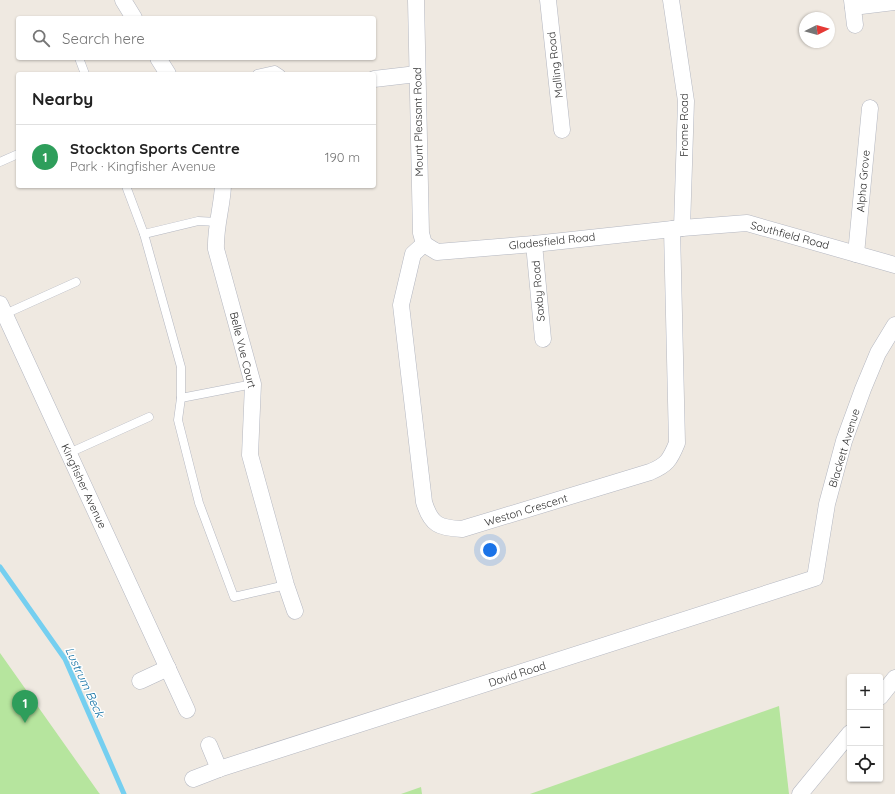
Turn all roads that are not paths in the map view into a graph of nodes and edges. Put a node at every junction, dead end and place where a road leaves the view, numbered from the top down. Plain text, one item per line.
1 (123, 0) edge
2 (416, 0) edge
3 (548, 0) edge
4 (671, 0) edge
5 (895, 2) edge
6 (852, 4) edge
7 (133, 16) edge
8 (855, 25) dead end
9 (80, 60) edge
10 (159, 60) edge
11 (84, 72) edge
12 (167, 72) edge
13 (266, 72) edge
14 (278, 72) edge
15 (417, 74) junction
16 (376, 79) edge
17 (870, 108) dead end
18 (562, 130) dead end
19 (16, 155) edge
20 (0, 162) edge
21 (127, 188) edge
22 (223, 188) edge
23 (218, 222) junction
24 (677, 228) junction
25 (144, 234) junction
26 (424, 244) junction
27 (534, 244) junction
28 (856, 254) junction
29 (895, 265) edge
30 (76, 282) dead end
31 (2, 311) edge
32 (895, 325) edge
33 (543, 339) dead end
34 (253, 384) junction
35 (181, 398) junction
36 (149, 417) dead end
37 (69, 453) junction
38 (815, 578) joint
39 (286, 585) junction
40 (295, 611) dead end
41 (168, 668) junction
42 (895, 678) edge
43 (140, 681) dead end
44 (883, 693) edge
45 (187, 710) dead end
46 (847, 737) edge
47 (209, 745) dead end
48 (219, 769) junction
49 (193, 779) dead end
50 (800, 794) edge

1 - 7 street
2 - 15 street, Mount Pleasant Road
3 - 18 street, Malling Road
4 - 24 street, Frome Road
5 - 6 street
6 - 8 street
9 - 11 lane
10 - 12 street
13 - 14 lane
15 - 16 street
15 - 26 street, Mount Pleasant Road
17 - 28 street, Alpha Grove
19 - 20 lane
21 - 25 lane
22 - 23 street, Belle Vue Court
23 - 25 lane
23 - 34 street, Belle Vue Court
24 - 26 street, Weston Crescent
24 - 27 street, Gladesfield Road
24 - 28 street, Southfield Road
25 - 35 lane
26 - 27 street, Gladesfield Road
27 - 33 street, Saxby Road
28 - 29 street, Southfield Road
30 - 31 lane
31 - 37 street, Kingfisher Avenue
32 - 38 street, Blackett Avenue
34 - 35 lane
34 - 39 street, Belle Vue Court
35 - 39 lane
36 - 37 lane
37 - 41 street, Kingfisher Avenue
38 - 48 street, David Road
39 - 40 street, Belle Vue Court
41 - 43 street
41 - 45 street, Kingfisher Avenue
42 - 44 street
46 - 50 street
47 - 48 street
48 - 49 street, David Road

